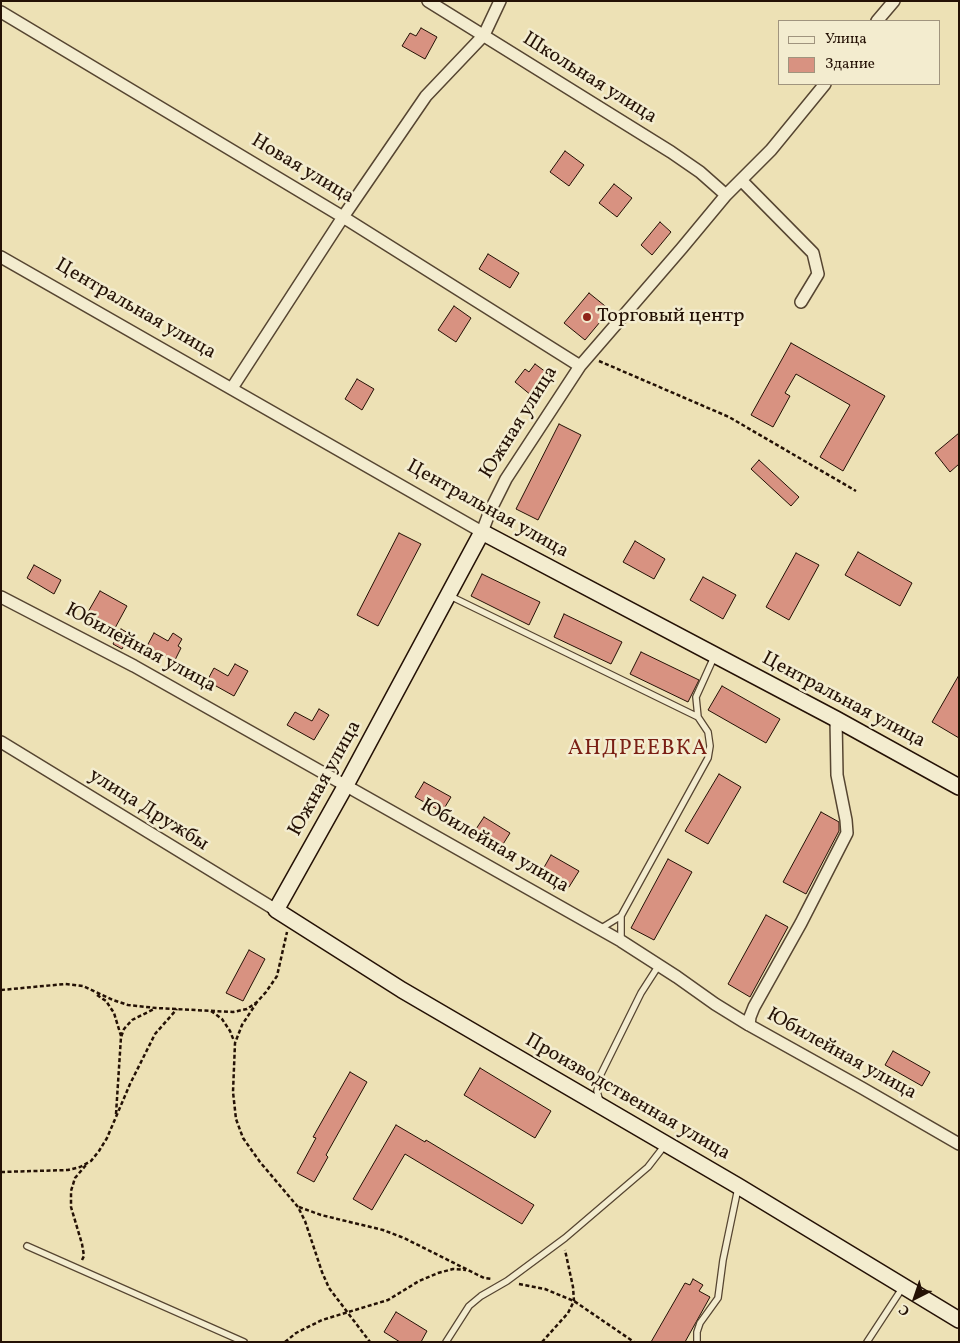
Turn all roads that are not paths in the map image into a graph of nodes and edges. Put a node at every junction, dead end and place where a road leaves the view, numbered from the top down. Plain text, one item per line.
1 (428, 1) edge
2 (500, 1) edge
3 (894, 1) edge
4 (1, 12) edge
5 (878, 20) edge
6 (484, 35) junction
7 (824, 85) edge
8 (741, 180) junction
9 (726, 195) junction
10 (343, 217) junction
11 (1, 257) edge
12 (801, 302) dead end
13 (580, 366) junction
14 (232, 388) junction
15 (482, 532) junction
16 (448, 595) junction
17 (1, 597) edge
18 (715, 655) junction
19 (698, 717) junction
20 (836, 719) junction
21 (1, 742) edge
22 (346, 785) junction
23 (959, 787) edge
24 (276, 910) junction
25 (621, 916) junction
26 (600, 929) junction
27 (621, 941) junction
28 (659, 965) junction
29 (749, 1025) junction
30 (600, 1107) junction
31 (666, 1144) junction
32 (959, 1144) edge
33 (738, 1186) junction
34 (27, 1246) dead end
35 (904, 1286) junction
36 (959, 1320) edge
37 (244, 1342) edge
38 (446, 1342) edge
39 (697, 1342) edge
40 (867, 1342) edge

1 - 6 street, Школьная улица
2 - 6 street
3 - 5 street
4 - 10 street, Новая улица
6 - 9 street, Школьная улица
6 - 10 street
7 - 8 street, Южная улица
8 - 9 street, Южная улица
8 - 12 street
9 - 13 street, Южная улица
10 - 13 street, Новая улица
10 - 14 street
11 - 14 street, Центральная улица
13 - 15 street, Южная улица
14 - 15 street, Центральная улица
15 - 16 street, Южная улица
15 - 18 street, Центральная улица
16 - 19 lane
16 - 22 street, Южная улица
17 - 22 street, Юбилейная улица
18 - 19 lane
18 - 20 street, Центральная улица
19 - 25 lane
20 - 23 street, Центральная улица
20 - 29 street
21 - 24 street, улица Дружбы
22 - 24 street, Южная улица
22 - 26 street, Юбилейная улица
24 - 30 street, Производственная улица
25 - 26 lane
25 - 27 lane
26 - 27 street, Юбилейная улица
27 - 28 street, Юбилейная улица
28 - 29 street, Юбилейная улица
28 - 30 lane
29 - 32 street, Юбилейная улица
30 - 31 street, Производственная улица
31 - 33 street, Производственная улица
31 - 38 lane
33 - 35 street, Производственная улица
33 - 39 lane
34 - 37 lane
35 - 36 street, Производственная улица
35 - 40 lane

